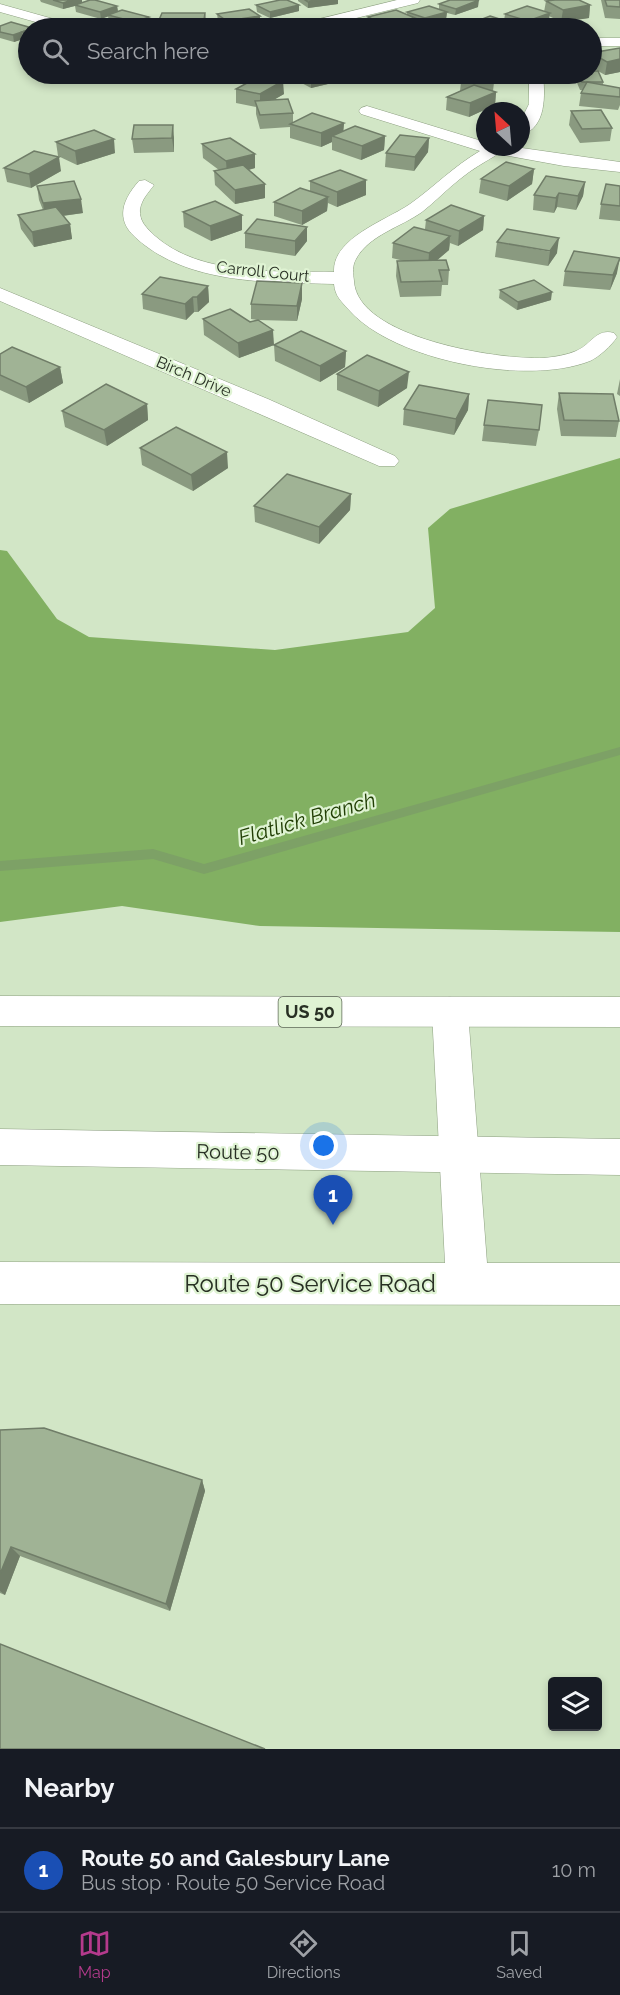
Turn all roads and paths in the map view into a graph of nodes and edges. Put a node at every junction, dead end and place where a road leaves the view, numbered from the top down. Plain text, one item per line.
1 (413, 0) edge
2 (0, 8) edge
3 (35, 18) edge
4 (340, 18) edge
5 (602, 42) edge
6 (620, 42) edge
7 (537, 84) edge
8 (367, 111) dead end
9 (530, 119) edge
10 (476, 143) edge
11 (530, 153) edge
12 (479, 156) edge
13 (620, 167) edge
14 (145, 185) dead end
15 (341, 278) junction
16 (0, 294) edge
17 (607, 337) dead end
18 (387, 461) dead end
19 (0, 1011) edge
20 (450, 1012) junction
21 (620, 1012) edge
22 (0, 1147) edge
23 (458, 1156) junction
24 (620, 1157) edge
25 (0, 1283) edge
26 (467, 1284) junction
27 (620, 1284) edge

1 - 4 main road
2 - 3 main road
5 - 6 main road
7 - 9 main road
8 - 10 main road
11 - 13 main road
12 - 15 main road
14 - 15 main road, Carroll Court
15 - 17 main road
16 - 18 main road, Birch Drive
19 - 20 main road, US 50
20 - 21 main road, US 50
20 - 23 main road
22 - 23 main road, Route 50
23 - 24 main road, Route 50
23 - 26 main road
25 - 26 main road, Route 50 Service Road
26 - 27 main road, Route 50 Service Road

